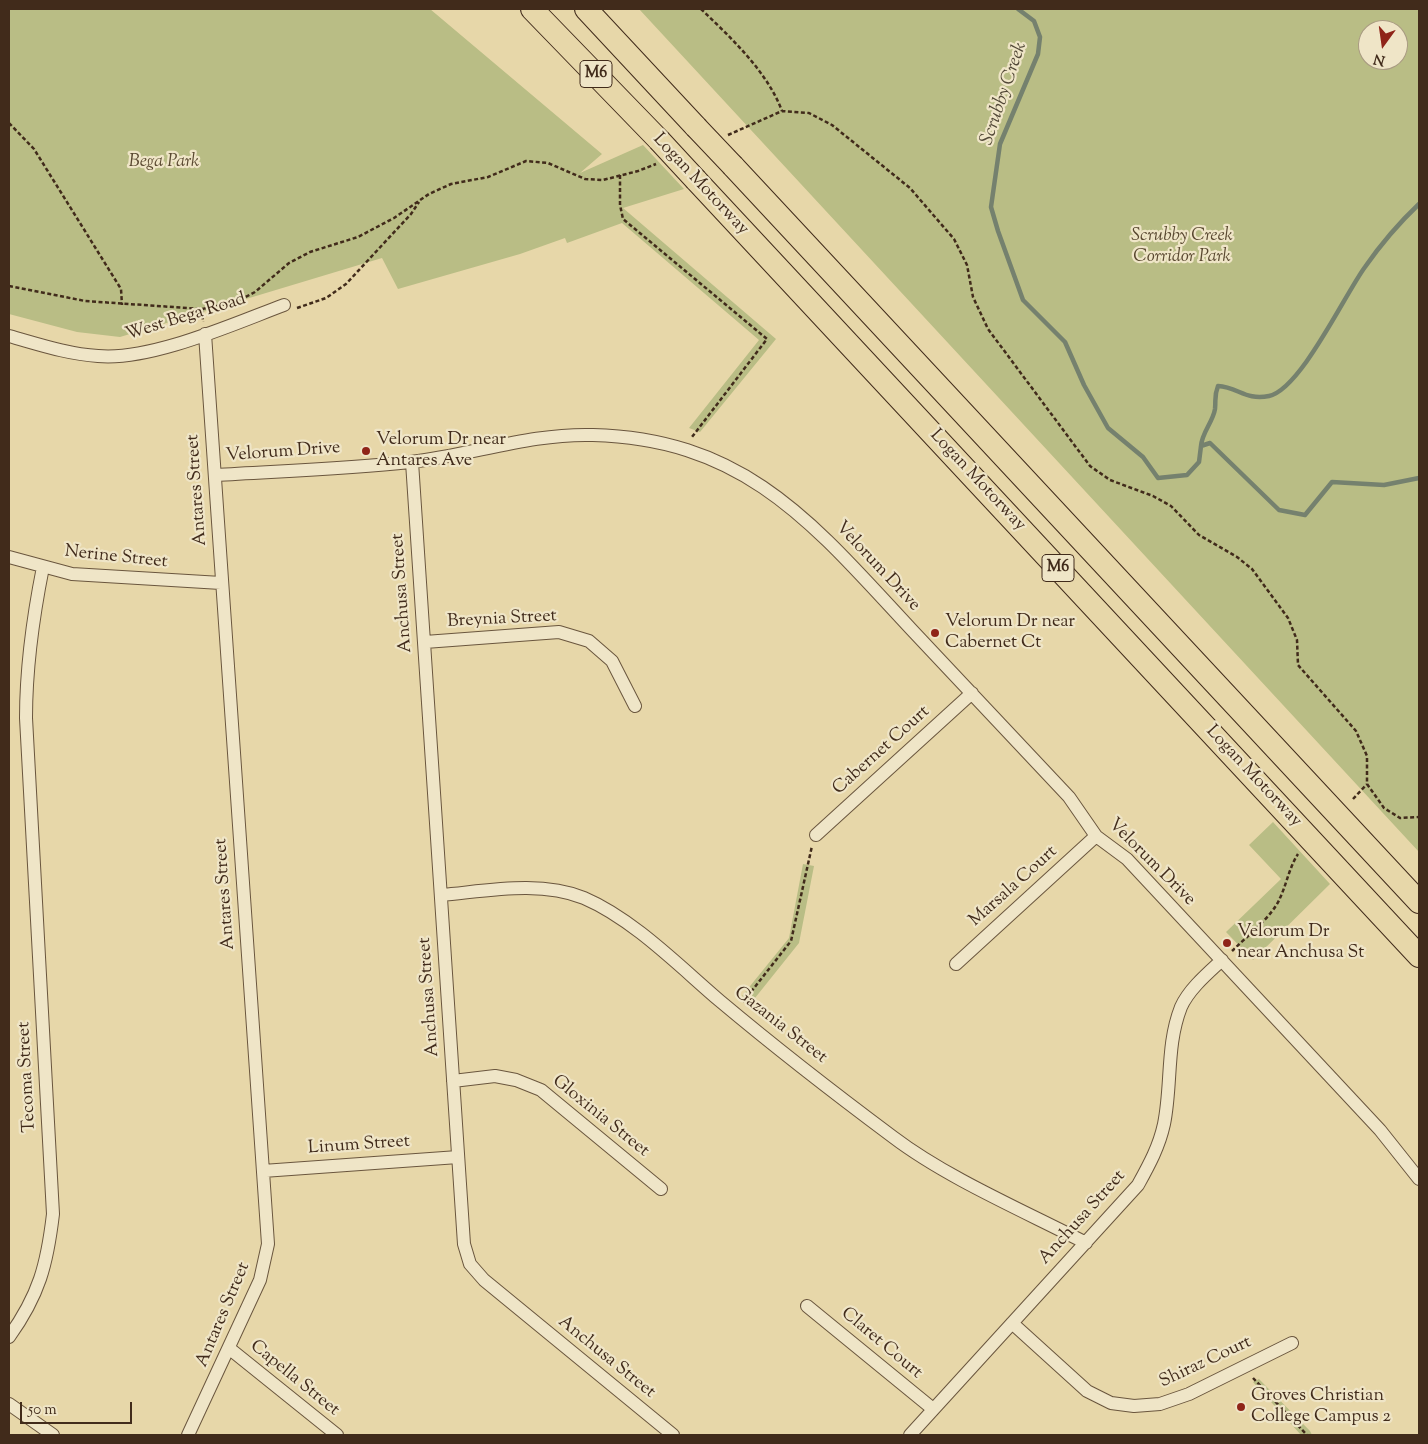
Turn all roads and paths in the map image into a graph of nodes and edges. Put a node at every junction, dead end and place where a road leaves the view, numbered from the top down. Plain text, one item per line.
1 (532, 9) edge
2 (586, 9) edge
3 (701, 9) edge
4 (9, 123) edge
5 (638, 171) dead end
6 (620, 175) junction
7 (420, 200) junction
8 (9, 286) edge
9 (122, 305) junction
10 (284, 305) joint
11 (204, 334) junction
12 (9, 336) edge
13 (686, 450) junction
14 (412, 462) junction
15 (215, 476) junction
16 (9, 557) edge
17 (43, 567) junction
18 (221, 582) junction
19 (425, 642) junction
20 (972, 693) junction
21 (635, 706) dead end
22 (1367, 784) junction
23 (1354, 799) dead end
24 (1419, 818) edge
25 (816, 835) joint
26 (1096, 836) junction
27 (1299, 851) dead end
28 (441, 895) junction
29 (1419, 902) edge
30 (1419, 956) edge
31 (1222, 960) junction
32 (956, 964) dead end
33 (735, 1013) junction
34 (453, 1081) junction
35 (458, 1157) junction
36 (263, 1170) junction
37 (1419, 1180) edge
38 (661, 1189) dead end
39 (1086, 1243) junction
40 (807, 1306) dead end
41 (1012, 1323) junction
42 (9, 1337) edge
43 (1292, 1343) dead end
44 (230, 1349) junction
45 (1242, 1366) junction
46 (9, 1404) edge
47 (933, 1409) junction
48 (53, 1435) edge
49 (188, 1435) edge
50 (337, 1435) edge
51 (673, 1435) edge
52 (910, 1435) edge
53 (1306, 1435) edge

1 - 30 highway, Logan Motorway / M6, bridge
2 - 29 highway, Logan Motorway / M6, bridge
3 - 22 path
4 - 9 path
5 - 6 path
6 - 7 path
6 - 13 path
7 - 9 path
7 - 10 path
8 - 9 path
10 - 11 street, West Bega Road
11 - 12 street, West Bega Road
11 - 15 street, Antares Street
13 - 14 street, Velorum Drive
13 - 20 street, Velorum Drive
14 - 15 street, Velorum Drive
14 - 19 street, Anchusa Street
15 - 18 street, Antares Street
16 - 17 street, Nerine Street
17 - 18 street, Nerine Street
17 - 42 street, Tecoma Street
18 - 36 street, Antares Street
19 - 21 street, Breynia Street
19 - 28 street, Anchusa Street
20 - 25 street, Cabernet Court
20 - 26 street, Velorum Drive
22 - 23 path
22 - 24 path
25 - 33 path
26 - 31 street, Velorum Drive
26 - 32 street, Marsala Court
27 - 31 path
28 - 33 street, Gazania Street
28 - 34 street, Anchusa Street
31 - 37 street, Velorum Drive
31 - 39 street, Anchusa Street
33 - 39 street, Gazania Street
34 - 35 street, Anchusa Street
34 - 38 street, Gloxinia Street
35 - 36 street, Linum Street
35 - 51 street, Anchusa Street
36 - 44 street, Antares Street
39 - 41 street, Anchusa Street
40 - 47 street, Claret Court
41 - 45 street, Shiraz Court
41 - 47 street, Anchusa Street
43 - 45 street, Shiraz Court
44 - 49 street, Antares Street
44 - 50 street, Capella Street
45 - 53 path
46 - 48 street
47 - 52 street, Anchusa Street

